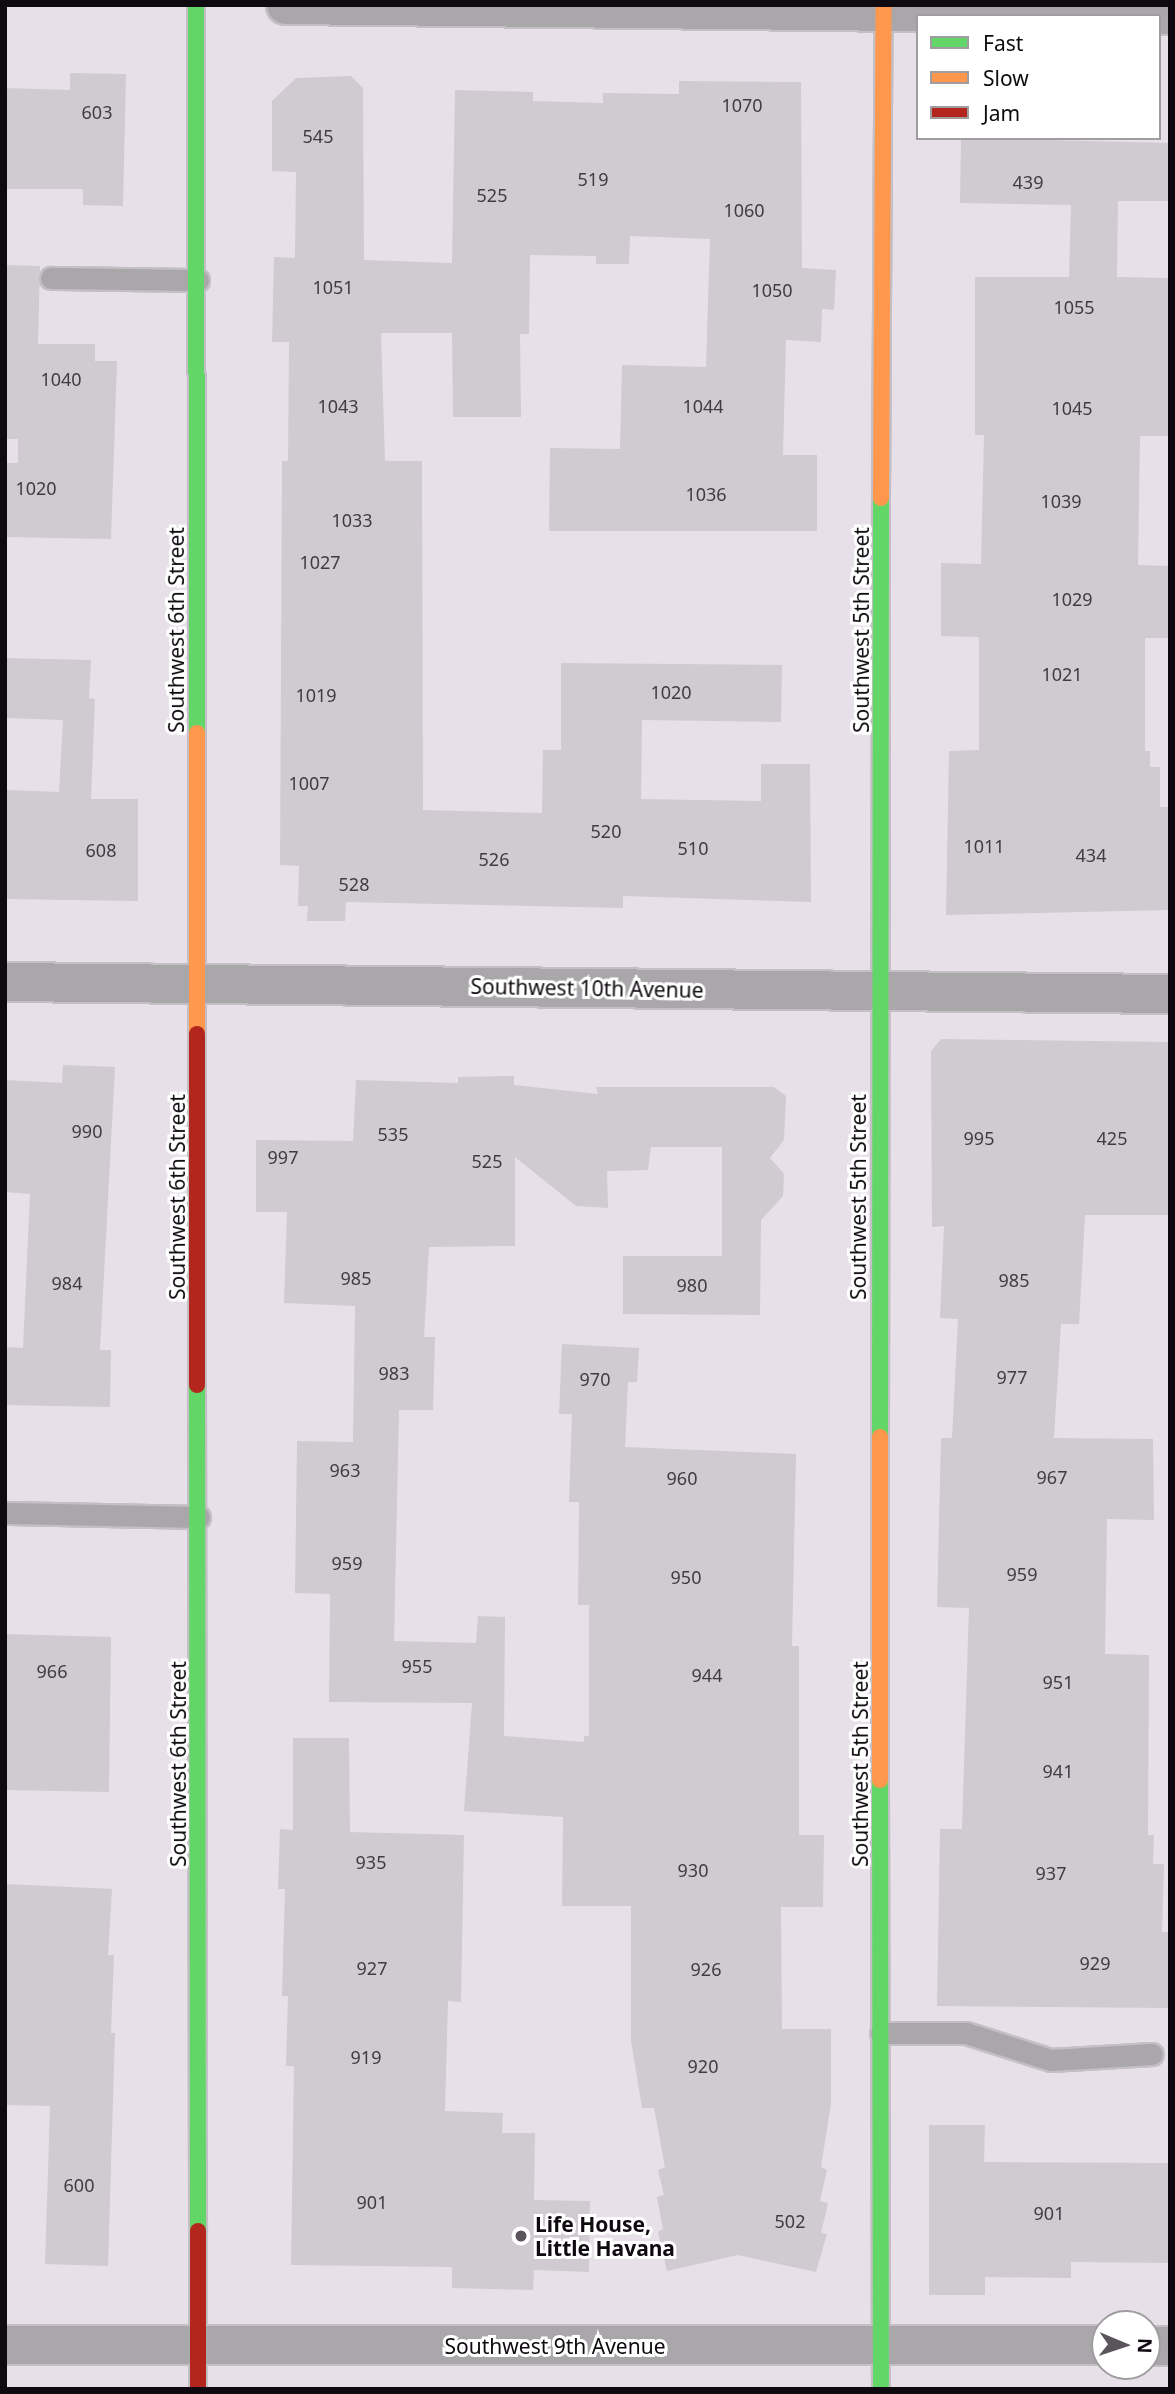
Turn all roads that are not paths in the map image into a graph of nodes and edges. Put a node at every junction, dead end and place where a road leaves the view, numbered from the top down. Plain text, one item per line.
1 (196, 5) edge
2 (286, 5) edge
3 (884, 9) edge
4 (1122, 14) edge
5 (51, 278) dead end
6 (198, 280) junction
7 (5, 982) edge
8 (197, 984) junction
9 (879, 991) junction
10 (1170, 994) edge
11 (5, 1513) edge
12 (199, 1517) junction
13 (881, 2033) junction
14 (1152, 2054) dead end
15 (5, 2345) edge
16 (881, 2345) junction
17 (1091, 2345) edge
18 (198, 2346) junction
19 (198, 2389) edge
20 (881, 2389) edge

1 - 6 street, Southwest 6th Street
2 - 3 street
3 - 4 street
3 - 9 street, Southwest 5th Street
5 - 6 lane
6 - 8 street, Southwest 6th Street
7 - 8 street, Southwest 10th Avenue
8 - 9 street, Southwest 10th Avenue
8 - 12 street, Southwest 6th Street
9 - 10 street, Southwest 10th Avenue
9 - 13 street, Southwest 5th Street
11 - 12 lane
12 - 18 street, Southwest 6th Street
13 - 14 lane
13 - 16 street, Southwest 5th Street
15 - 18 street, Southwest 9th Avenue
16 - 17 street, Southwest 9th Avenue
16 - 18 street, Southwest 9th Avenue
16 - 20 street, Southwest 5th Street
18 - 19 street, Southwest 6th Street

